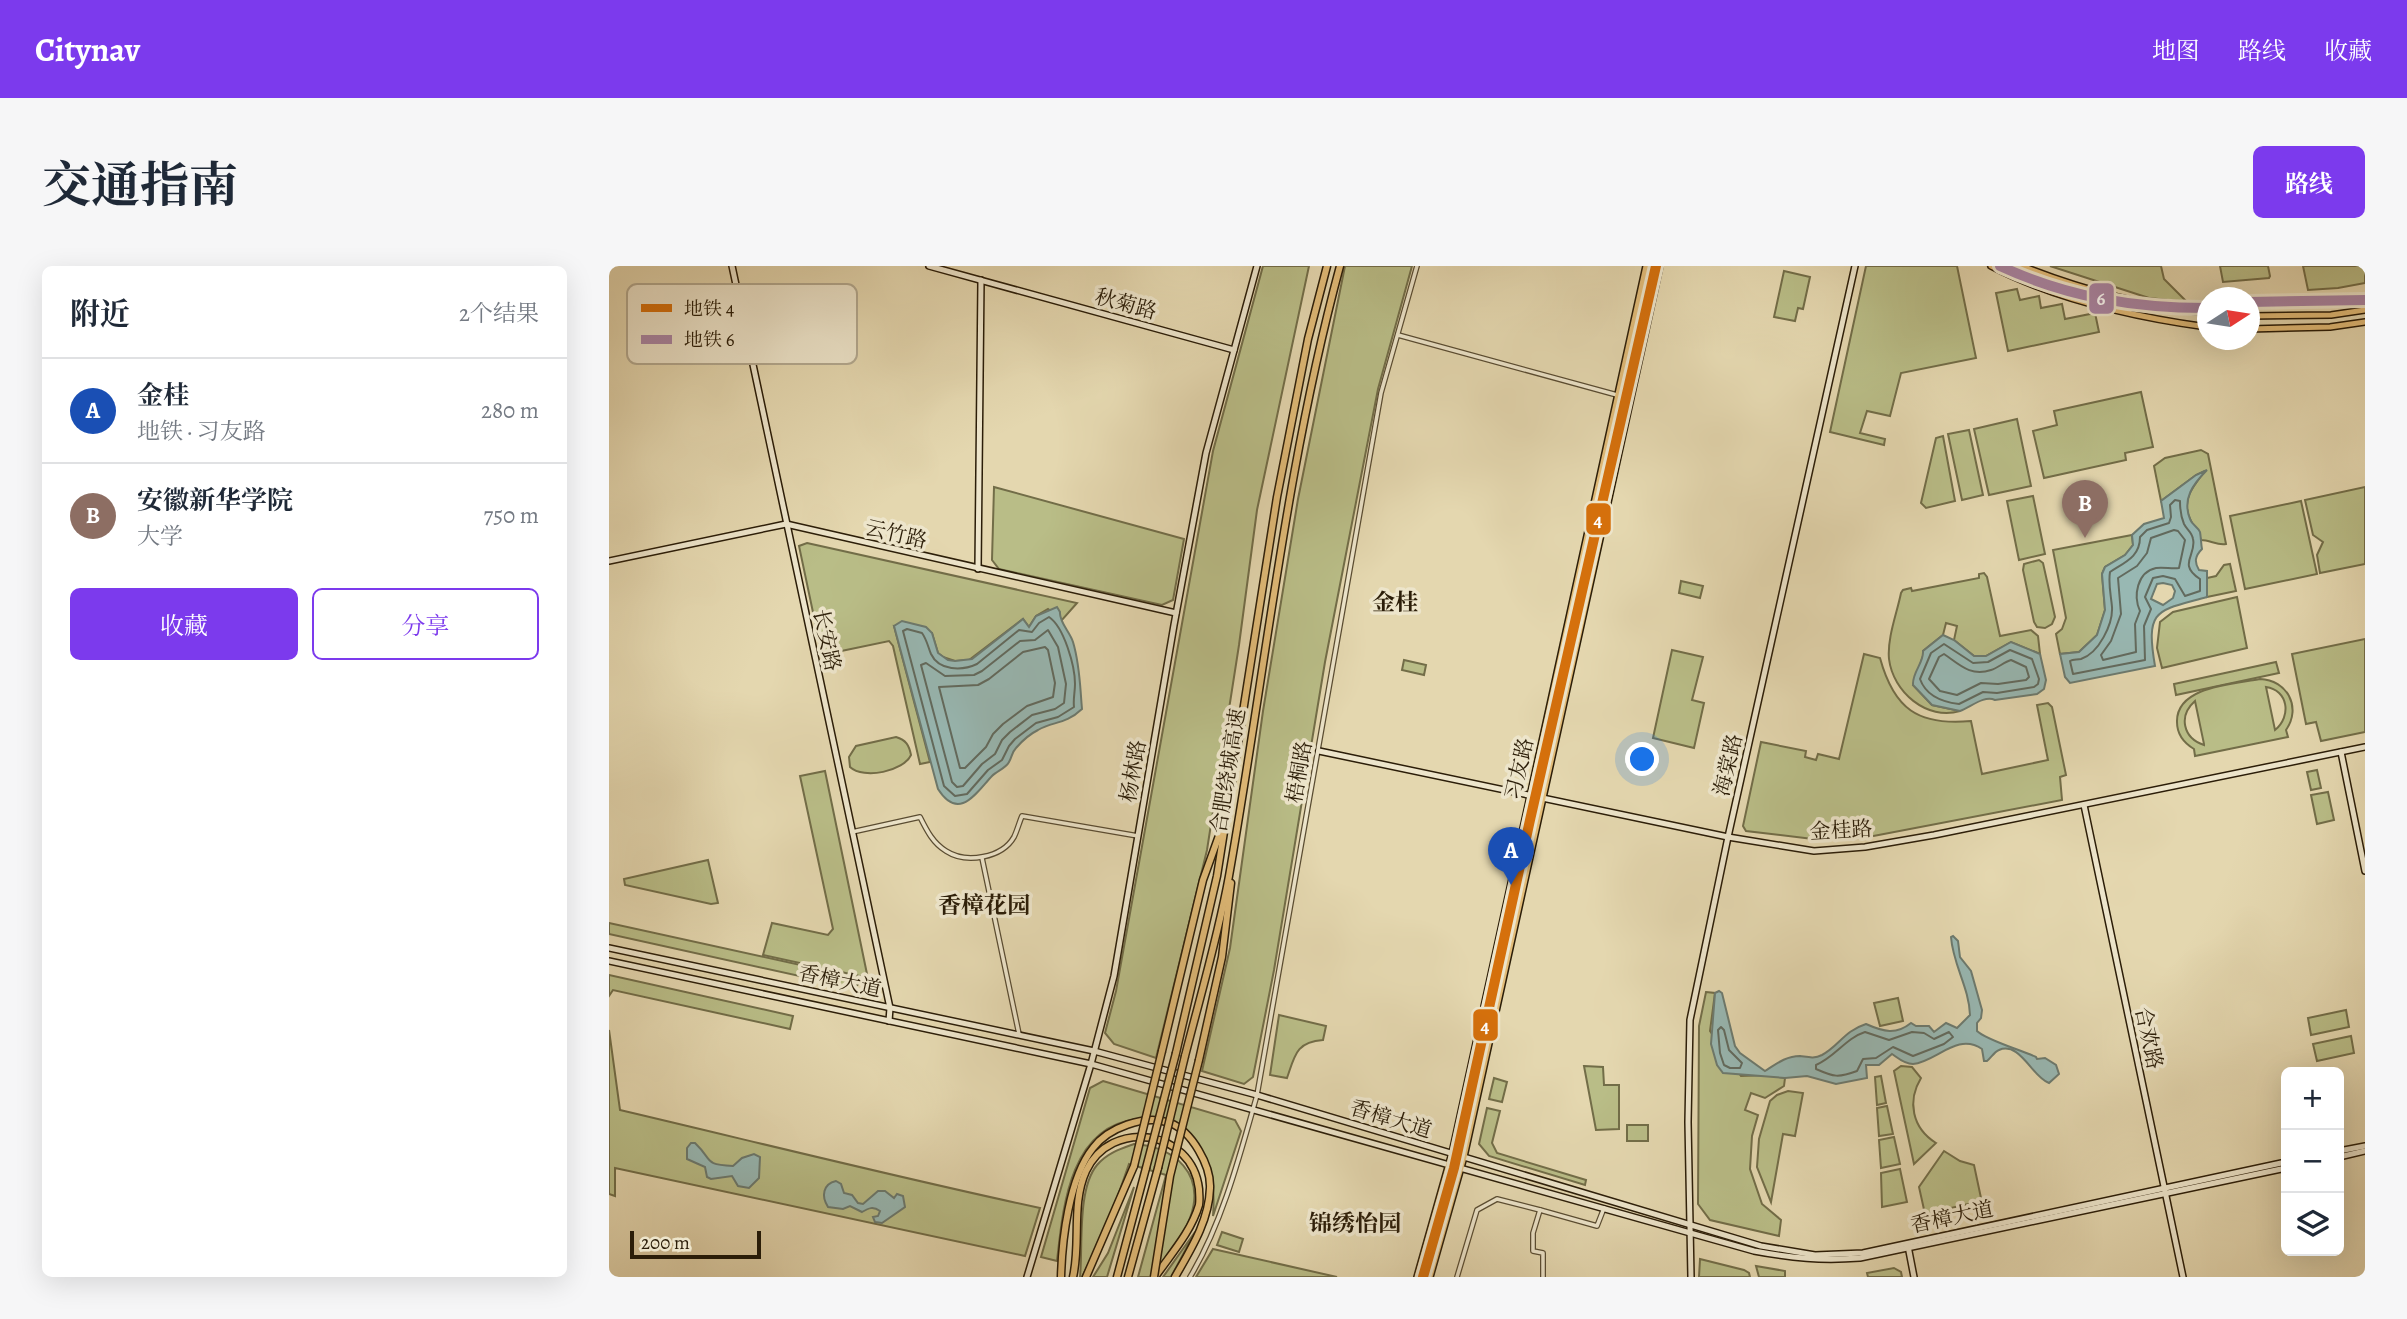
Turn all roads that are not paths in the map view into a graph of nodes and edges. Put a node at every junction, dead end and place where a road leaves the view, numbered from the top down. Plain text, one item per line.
1 (732, 266) edge
2 (929, 266) edge
3 (1258, 266) edge
4 (1327, 266) edge
5 (1340, 266) edge
6 (1417, 266) edge
7 (1646, 266) edge
8 (1660, 266) edge
9 (1855, 266) edge
10 (1991, 266) edge
11 (2022, 266) edge
12 (981, 280) junction
13 (736, 284) edge
14 (2365, 310) edge
15 (2197, 312) edge
16 (2260, 316) edge
17 (2365, 322) edge
18 (2197, 325) edge
19 (2260, 329) edge
20 (1398, 335) junction
21 (1234, 350) junction
22 (753, 364) edge
23 (1617, 395) junction
24 (786, 524) junction
25 (609, 561) edge
26 (978, 569) junction
27 (1176, 613) junction
28 (2365, 747) edge
29 (1318, 751) junction
30 (2341, 752) junction
31 (1529, 795) junction
32 (1542, 797) junction
33 (2084, 805) junction
34 (1227, 816) junction
35 (1238, 819) junction
36 (852, 832) junction
37 (1138, 836) junction
38 (1728, 837) junction
39 (982, 858) junction
40 (2365, 871) edge
41 (609, 948) edge
42 (609, 961) edge
43 (890, 1008) junction
44 (889, 1021) junction
45 (1019, 1035) junction
46 (1094, 1051) junction
47 (1091, 1064) junction
48 (1257, 1095) junction
49 (1253, 1109) junction
50 (2365, 1149) edge
51 (2344, 1151) edge
52 (1452, 1153) junction
53 (2344, 1155) edge
54 (1464, 1157) junction
55 (2281, 1163) edge
56 (1449, 1164) junction
57 (1461, 1168) junction
58 (2281, 1169) edge
59 (2164, 1191) junction
60 (1604, 1208) junction
61 (1540, 1210) junction
62 (1690, 1225) junction
63 (1690, 1233) junction
64 (1907, 1246) junction
65 (1027, 1277) edge
66 (1061, 1277) edge
67 (1073, 1277) edge
68 (1086, 1277) edge
69 (1117, 1277) edge
70 (1128, 1277) edge
71 (1154, 1277) edge
72 (1175, 1277) edge
73 (1190, 1277) edge
74 (1417, 1277) edge
75 (1430, 1277) edge
76 (1457, 1277) edge
77 (1543, 1277) edge
78 (1691, 1277) edge
79 (1914, 1277) edge
80 (2183, 1277) edge

1 - 13 street, 长安路
2 - 12 street, 秋菊路
3 - 21 street, 杨林路
4 - 34 highway, 合肥绕城高速
5 - 35 highway, 合肥绕城高速
6 - 20 street, 梧桐路
7 - 23 main road, 习友路
8 - 32 main road, 习友路
9 - 38 street, 海棠路
10 - 18 main road
11 - 15 main road
12 - 21 street, 秋菊路
12 - 26 street
14 - 16 main road
17 - 19 main road
20 - 23 street
20 - 29 street, 梧桐路
21 - 27 street, 杨林路
22 - 24 street, 长安路
23 - 31 main road, 习友路
24 - 25 street, 云竹路
24 - 26 street, 云竹路
24 - 36 street, 长安路
26 - 27 street, 云竹路
27 - 37 street, 杨林路
28 - 30 street, 金桂路
29 - 31 street, 金桂路
29 - 48 street, 梧桐路
30 - 33 street, 金桂路
30 - 40 street
31 - 32 street, 金桂路
31 - 52 main road, 习友路
32 - 38 street, 金桂路
32 - 54 main road, 习友路
33 - 38 street, 金桂路
33 - 59 street, 合欢路
34 - 68 highway, bridge
34 - 69 highway, 合肥绕城高速, bridge
35 - 70 highway, 合肥绕城高速, bridge
35 - 71 highway, bridge
36 - 39 street
36 - 43 street, 长安路
37 - 39 street
37 - 46 street, 杨林路
38 - 62 street, 海棠路
39 - 45 street
41 - 43 street, 香樟大道
42 - 44 street, 香樟大道
43 - 44 street, 长安路
43 - 45 street, 香樟大道
44 - 47 street, 香樟大道
45 - 46 street, 香樟大道
46 - 47 street, 杨林路
46 - 48 street, 香樟大道
47 - 49 street, 香樟大道
47 - 65 street, 杨林路
48 - 49 street, 梧桐路
48 - 52 street, 香樟大道
49 - 56 street, 香樟大道
49 - 73 street, 梧桐路
50 - 51 street
50 - 53 street
52 - 54 street, 香樟大道
52 - 56 main road, 习友路
54 - 57 main road, 习友路
54 - 62 street, 香樟大道
55 - 59 street, 香樟大道
56 - 57 street, 香樟大道
56 - 74 main road, 习友路
57 - 60 street, 香樟大道
57 - 75 main road, 习友路
58 - 59 street, 香樟大道
59 - 64 street, 香樟大道
59 - 80 street, 合欢路
60 - 61 street
60 - 63 street, 香樟大道
61 - 76 street
61 - 77 street
62 - 63 street, 海棠路
62 - 64 street, 香樟大道
63 - 64 street, 香樟大道
63 - 78 street, 海棠路
64 - 79 street
66 - 72 highway
67 - 71 highway

